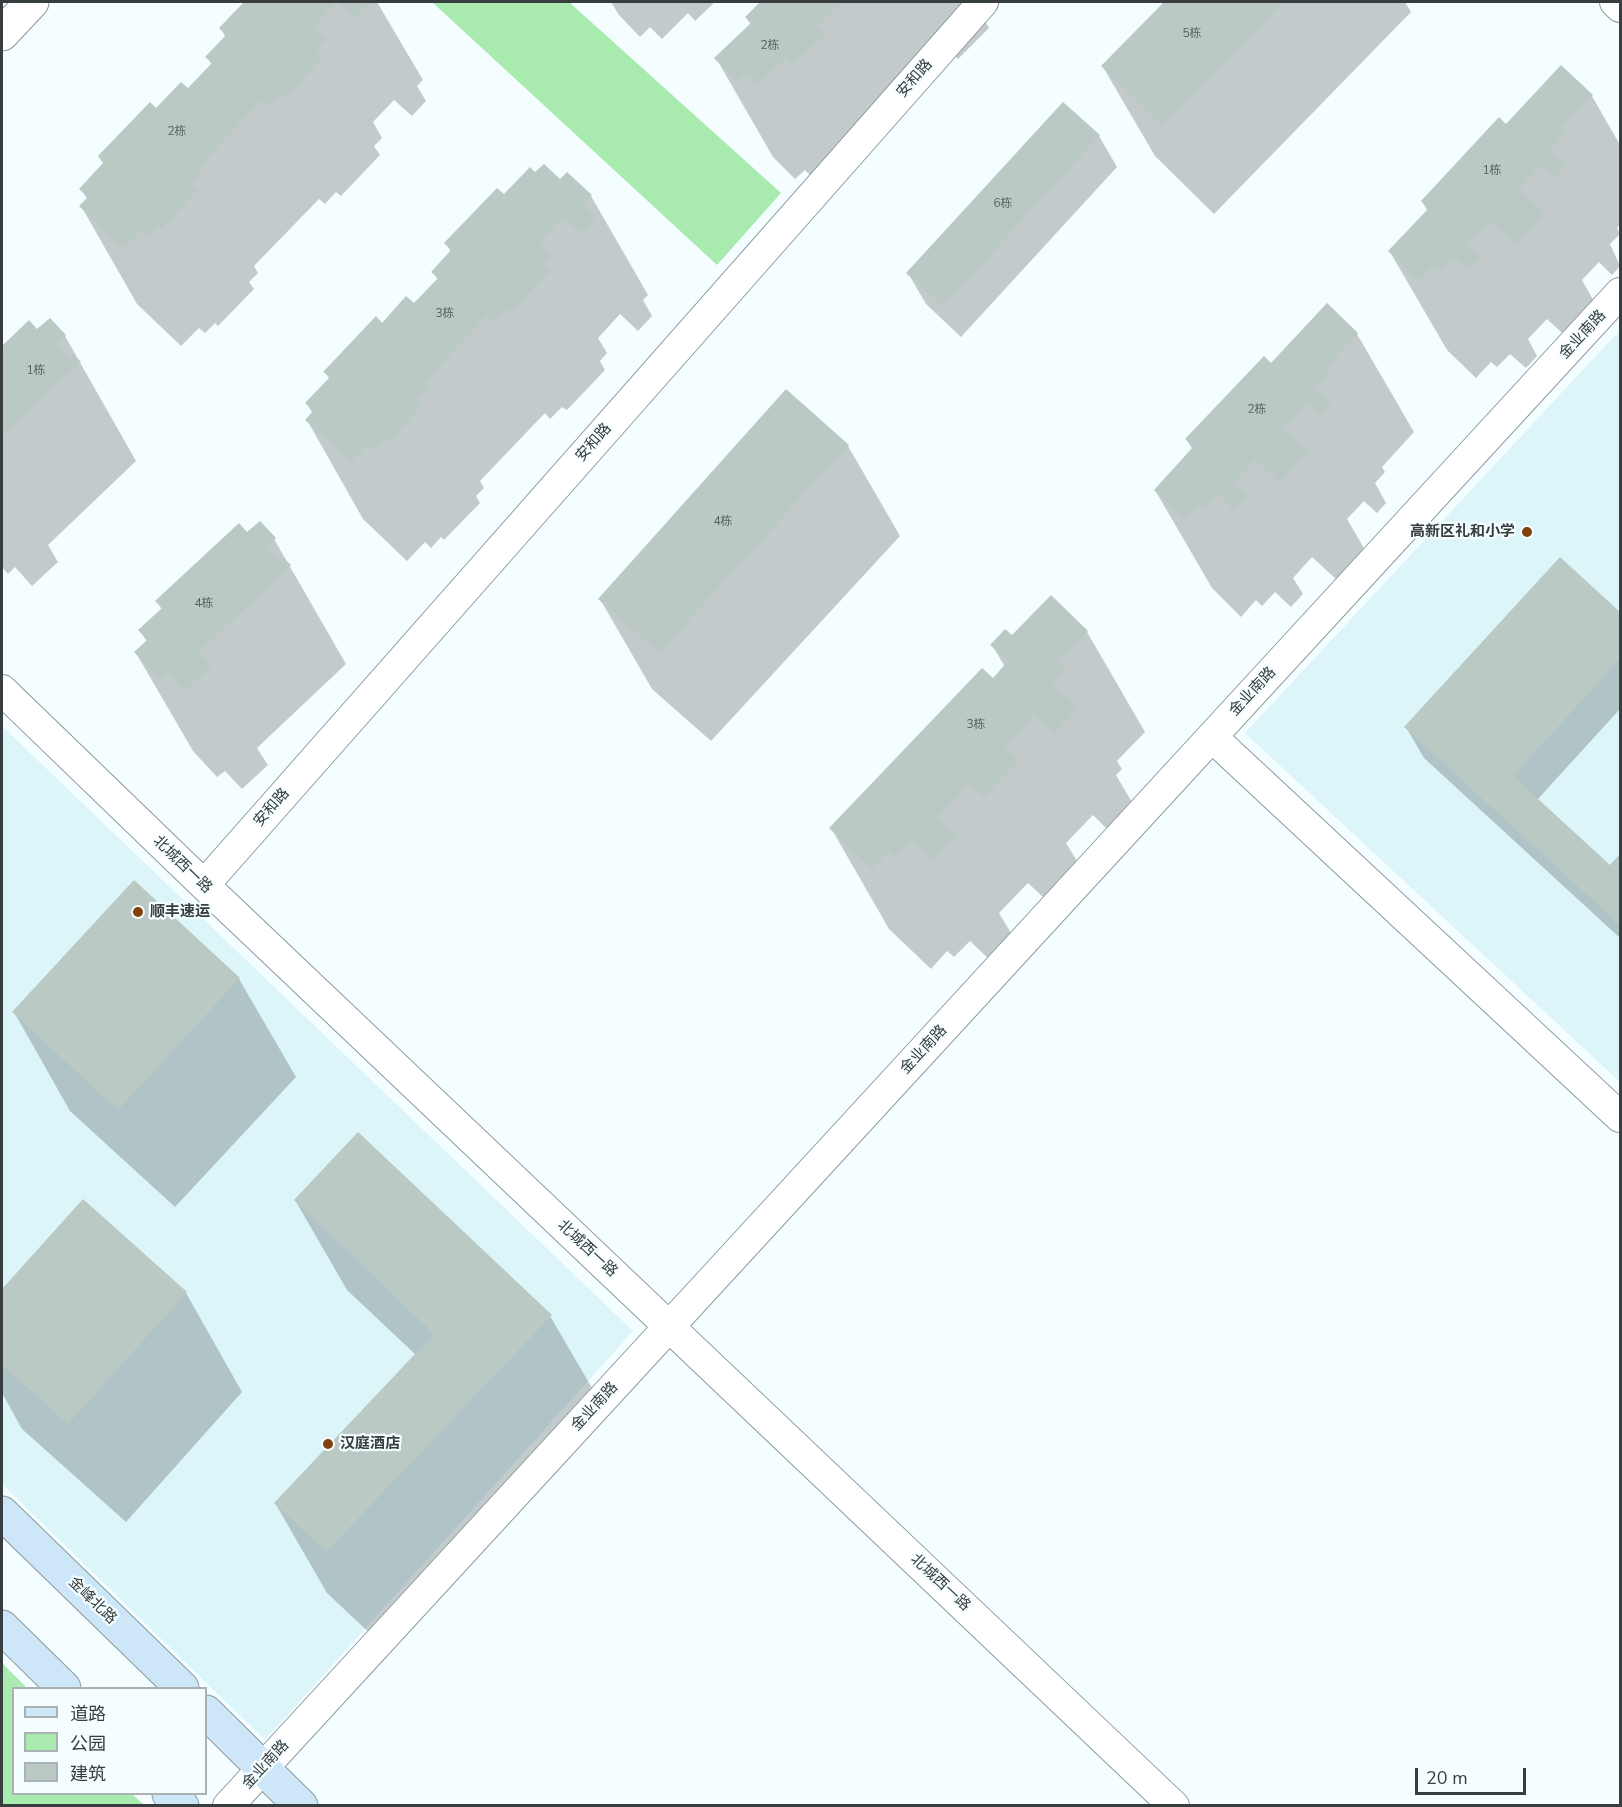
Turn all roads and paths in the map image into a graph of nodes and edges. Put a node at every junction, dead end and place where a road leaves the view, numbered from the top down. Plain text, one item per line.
1 (32, 2) edge
2 (983, 2) edge
3 (1615, 2) edge
4 (1620, 7) edge
5 (2, 34) edge
6 (1620, 293) edge
7 (2, 690) edge
8 (1212, 737) junction
9 (204, 885) junction
10 (1620, 1118) edge
11 (669, 1327) junction
12 (2, 1513) edge
13 (2, 1627) edge
14 (62, 1687) edge
15 (180, 1687) edge
16 (207, 1713) edge
17 (263, 1768) junction
18 (171, 1795) edge
19 (182, 1806) edge
20 (228, 1806) edge
21 (302, 1806) edge
22 (1174, 1806) edge

1 - 5 street
2 - 9 street, 安和路
3 - 4 street
6 - 8 street, 金业南路
7 - 9 street, 北城西一路
8 - 10 street
8 - 11 street, 金业南路
9 - 11 street, 北城西一路
11 - 17 street, 金业南路
11 - 22 street, 北城西一路
12 - 15 main road, 金峰北路
13 - 14 main road
16 - 17 main road
17 - 20 street, 金业南路
17 - 21 main road
18 - 19 main road

